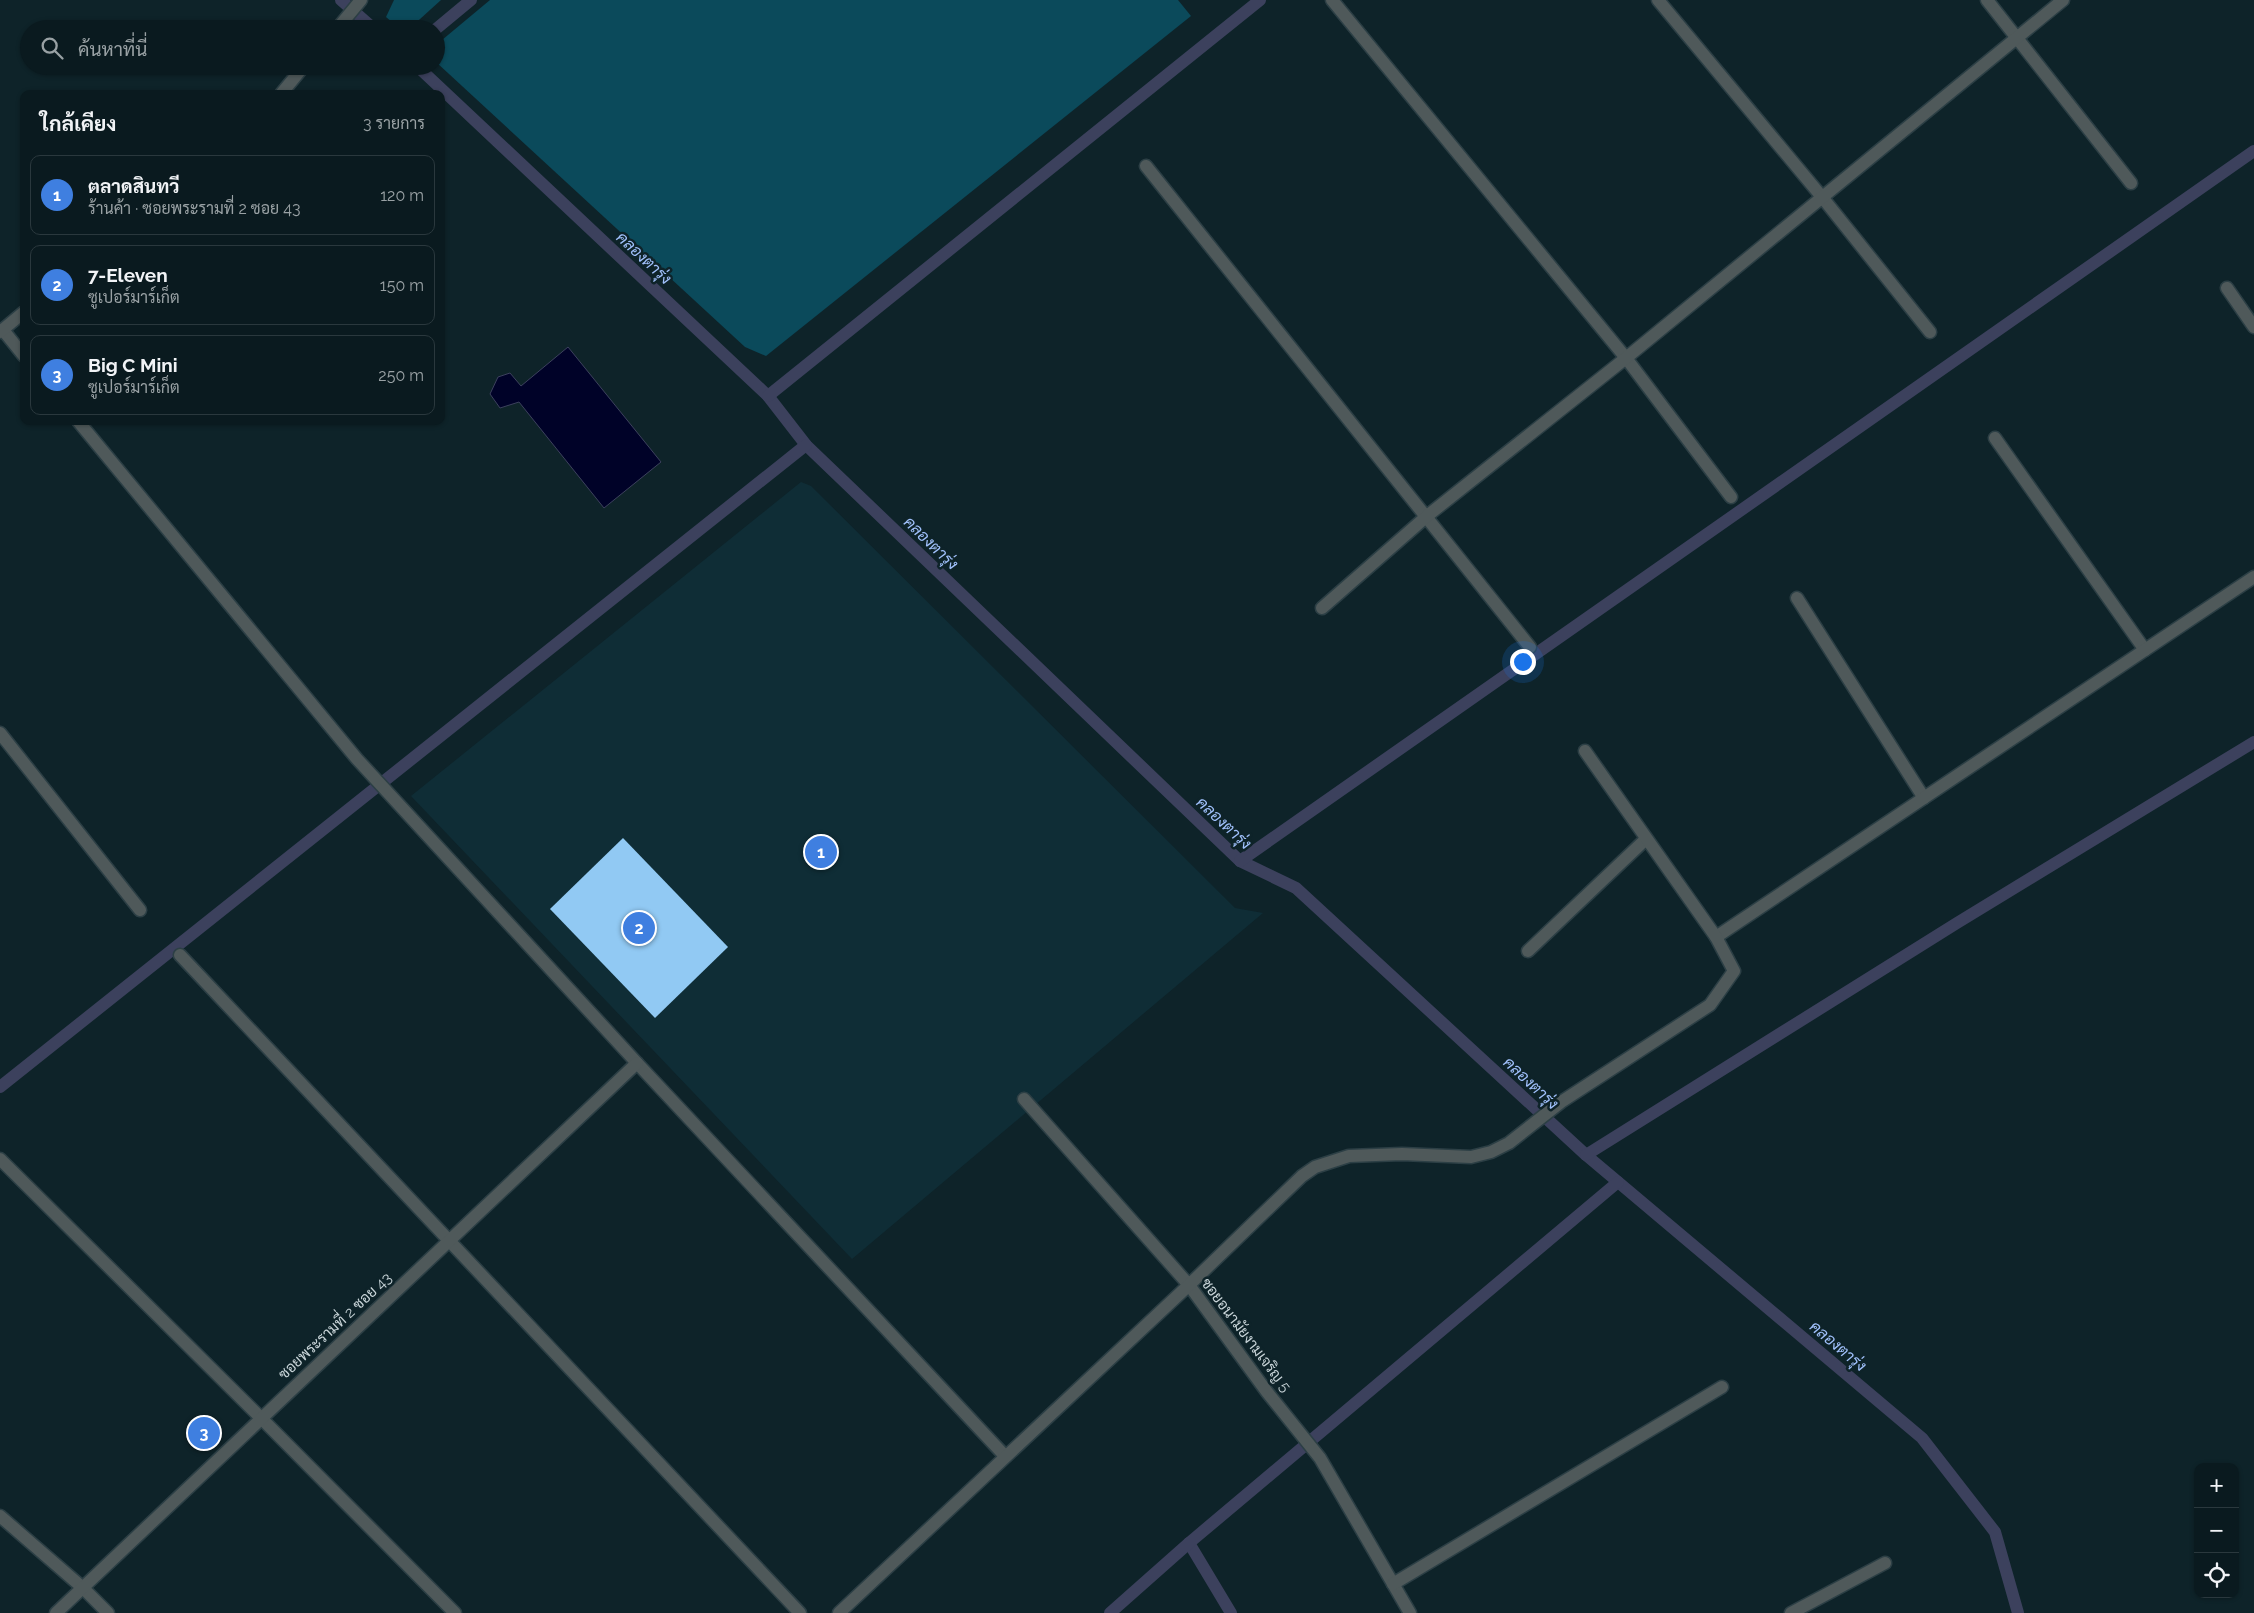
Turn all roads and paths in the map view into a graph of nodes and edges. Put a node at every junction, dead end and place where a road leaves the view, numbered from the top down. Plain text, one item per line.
1 (361, 0) edge
2 (1332, 0) edge
3 (1658, 0) edge
4 (1987, 0) edge
5 (2063, 0) edge
6 (344, 20) edge
7 (2018, 37) junction
8 (297, 75) edge
9 (284, 90) edge
10 (1146, 166) dead end
11 (2131, 182) dead end
12 (1822, 197) junction
13 (2227, 288) dead end
14 (20, 315) edge
15 (2254, 327) edge
16 (1, 331) edge
17 (1930, 332) dead end
18 (20, 352) edge
19 (1626, 358) junction
20 (81, 425) edge
21 (1995, 438) dead end
22 (1731, 497) dead end
23 (1427, 516) junction
24 (2254, 577) edge
25 (1797, 598) dead end
26 (1322, 608) dead end
27 (1530, 647) dead end
28 (2145, 650) junction
29 (0, 733) edge
30 (1585, 751) dead end
31 (1924, 798) junction
32 (1646, 839) junction
33 (140, 910) dead end
34 (1716, 938) junction
35 (1528, 951) dead end
36 (180, 955) dead end
37 (636, 1063) junction
38 (1024, 1099) dead end
39 (0, 1159) edge
40 (450, 1240) junction
41 (1189, 1285) junction
42 (1722, 1387) dead end
43 (261, 1418) junction
44 (1005, 1456) junction
45 (0, 1516) edge
46 (1886, 1563) dead end
47 (1393, 1584) junction
48 (82, 1588) junction
49 (56, 1613) edge
50 (108, 1613) edge
51 (454, 1613) edge
52 (800, 1613) edge
53 (839, 1613) edge
54 (1410, 1613) edge
55 (1791, 1613) edge

1 - 6 street
2 - 19 street
3 - 12 street
4 - 7 street
5 - 7 street
7 - 11 street
7 - 12 street
8 - 9 street
10 - 23 street
12 - 17 street
12 - 19 street
13 - 15 street
14 - 16 street
16 - 18 street
19 - 22 street
19 - 23 street
20 - 37 street
21 - 28 street
23 - 26 street
23 - 27 street
24 - 28 street
25 - 31 street
28 - 31 street
29 - 33 street
30 - 32 street
31 - 34 street
32 - 34 street
32 - 35 street
34 - 41 street
36 - 40 street
37 - 40 street, ซอยพระรามที่ 2 ซอย 43
37 - 44 street
38 - 41 street, ซอยอนามัยงามเจริญ 5
39 - 43 street
40 - 43 street, ซอยพระรามที่ 2 ซอย 43
40 - 52 street
41 - 44 street
41 - 47 street, ซอยอนามัยงามเจริญ 5
42 - 47 street
43 - 48 street, ซอยพระรามที่ 2 ซอย 43
43 - 51 street
44 - 53 street
45 - 48 street
46 - 55 street
47 - 54 street, ซอยอนามัยงามเจริญ 5
48 - 49 street, ซอยพระรามที่ 2 ซอย 43
48 - 50 street

